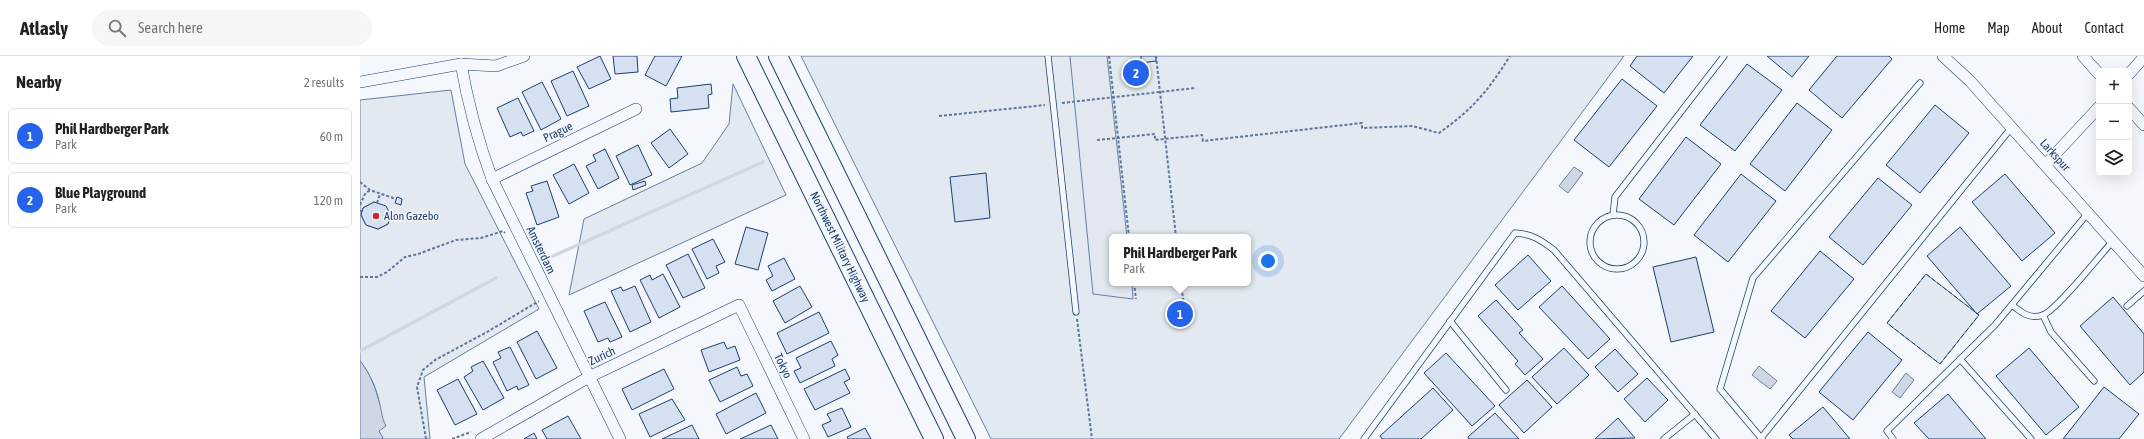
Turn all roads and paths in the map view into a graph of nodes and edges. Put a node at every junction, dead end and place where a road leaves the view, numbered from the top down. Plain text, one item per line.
1 (472, 56) edge
2 (524, 56) edge
3 (746, 56) edge
4 (778, 56) edge
5 (1048, 56) edge
6 (1109, 56) edge
7 (1156, 56) edge
8 (1510, 56) edge
9 (1724, 56) edge
10 (1943, 56) edge
11 (2083, 56) edge
12 (2144, 58) edge
13 (461, 64) junction
14 (2096, 71) edge
15 (2132, 71) edge
16 (360, 82) edge
17 (1920, 83) dead end
18 (1195, 88) dead end
19 (1160, 92) junction
20 (1114, 97) junction
21 (1053, 104) junction
22 (636, 109) dead end
23 (2096, 110) edge
24 (2132, 111) edge
25 (939, 116) dead end
26 (2144, 125) edge
27 (2012, 127) junction
28 (1119, 138) junction
29 (1097, 140) dead end
30 (1165, 140) junction
31 (2046, 164) junction
32 (492, 179) junction
33 (360, 182) edge
34 (370, 190) junction
35 (380, 194) junction
36 (396, 199) dead end
37 (377, 204) dead end
38 (360, 205) edge
39 (2089, 213) junction
40 (1613, 215) junction
41 (506, 234) dead end
42 (1129, 234) edge
43 (1176, 234) edge
44 (2113, 241) junction
45 (2144, 276) edge
46 (360, 277) edge
47 (1134, 286) edge
48 (1181, 286) edge
49 (2144, 292) edge
50 (536, 296) dead end
51 (1136, 299) dead end
52 (539, 301) junction
53 (543, 303) dead end
54 (739, 305) joint
55 (2012, 305) junction
56 (1184, 306) dead end
57 (2127, 306) dead end
58 (1076, 312) joint
59 (2043, 316) junction
60 (1450, 321) junction
61 (1960, 359) junction
62 (588, 377) junction
63 (2094, 382) dead end
64 (1506, 390) dead end
65 (1695, 414) junction
66 (476, 435) edge
67 (1761, 438) edge
68 (426, 439) edge
69 (452, 439) edge
70 (620, 439) edge
71 (804, 439) edge
72 (934, 439) edge
73 (966, 439) edge
74 (1092, 439) edge
75 (1364, 439) edge
76 (1664, 439) edge
77 (1716, 439) edge
78 (1893, 439) edge
79 (2031, 439) edge

1 - 13 street
2 - 13 street
3 - 72 main road, Northwest Military Highway
4 - 73 main road
5 - 21 lane
6 - 20 path
7 - 19 path
8 - 30 path
9 - 40 lane
10 - 27 street, Larkspur
11 - 14 street
12 - 15 street
13 - 16 street
13 - 32 street, Amsterdam
17 - 67 lane
18 - 19 path
19 - 20 path
19 - 30 path
20 - 21 path
20 - 28 path
21 - 25 path
21 - 58 lane
22 - 32 street, Prague
23 - 31 street
24 - 26 street
27 - 31 street, Larkspur
27 - 67 lane
28 - 29 path
28 - 30 path
28 - 42 path
30 - 43 path
31 - 39 street, Larkspur
32 - 62 street, Amsterdam
33 - 34 path
34 - 35 path
34 - 38 path
35 - 36 path
35 - 37 path
39 - 44 street, Larkspur
39 - 55 lane
40 - 40 lane
41 - 46 path
44 - 45 street, Larkspur
44 - 59 lane
47 - 51 path
48 - 56 path
49 - 57 lane
50 - 52 path
52 - 53 path
52 - 68 path
54 - 62 street, Zurich
54 - 71 street, Tokyo
55 - 59 lane
55 - 61 lane
58 - 74 path
59 - 63 lane
60 - 64 lane
60 - 65 lane
60 - 75 lane
61 - 78 lane
61 - 79 lane
62 - 66 street, Zurich
62 - 70 street, Amsterdam
65 - 76 lane
65 - 77 lane
66 - 69 path

